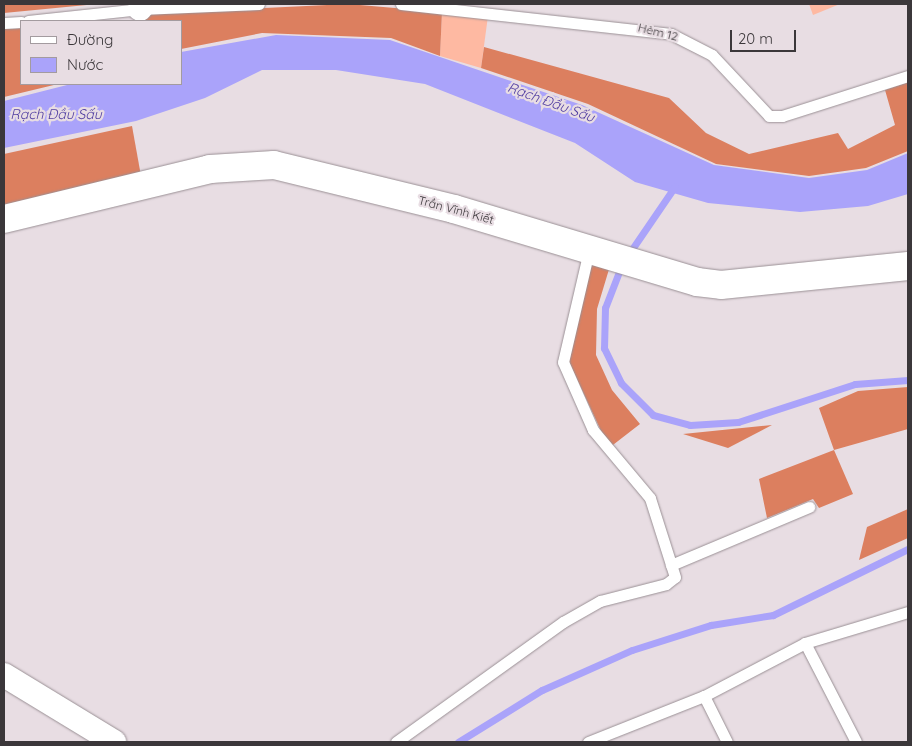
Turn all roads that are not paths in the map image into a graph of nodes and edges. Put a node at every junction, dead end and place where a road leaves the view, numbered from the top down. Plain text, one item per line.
1 (258, 4) edge
2 (401, 4) edge
3 (142, 6) edge
4 (36, 20) edge
5 (20, 22) edge
6 (4, 23) edge
7 (908, 76) edge
8 (4, 219) edge
9 (599, 251) junction
10 (908, 266) edge
11 (809, 507) dead end
12 (671, 565) junction
13 (908, 612) edge
14 (805, 644) junction
15 (4, 675) edge
16 (704, 696) junction
17 (114, 742) edge
18 (396, 742) edge
19 (588, 742) edge
20 (727, 742) edge
21 (856, 742) edge

1 - 3 lane
2 - 7 lane, Hẻm 12
3 - 4 lane
5 - 6 lane
8 - 9 street, Trần Vĩnh Kiết
9 - 10 street, Trần Vĩnh Kiết
9 - 12 lane
11 - 12 lane
12 - 18 lane
13 - 14 lane
14 - 16 lane
14 - 21 lane
15 - 17 street
16 - 19 lane
16 - 20 lane

